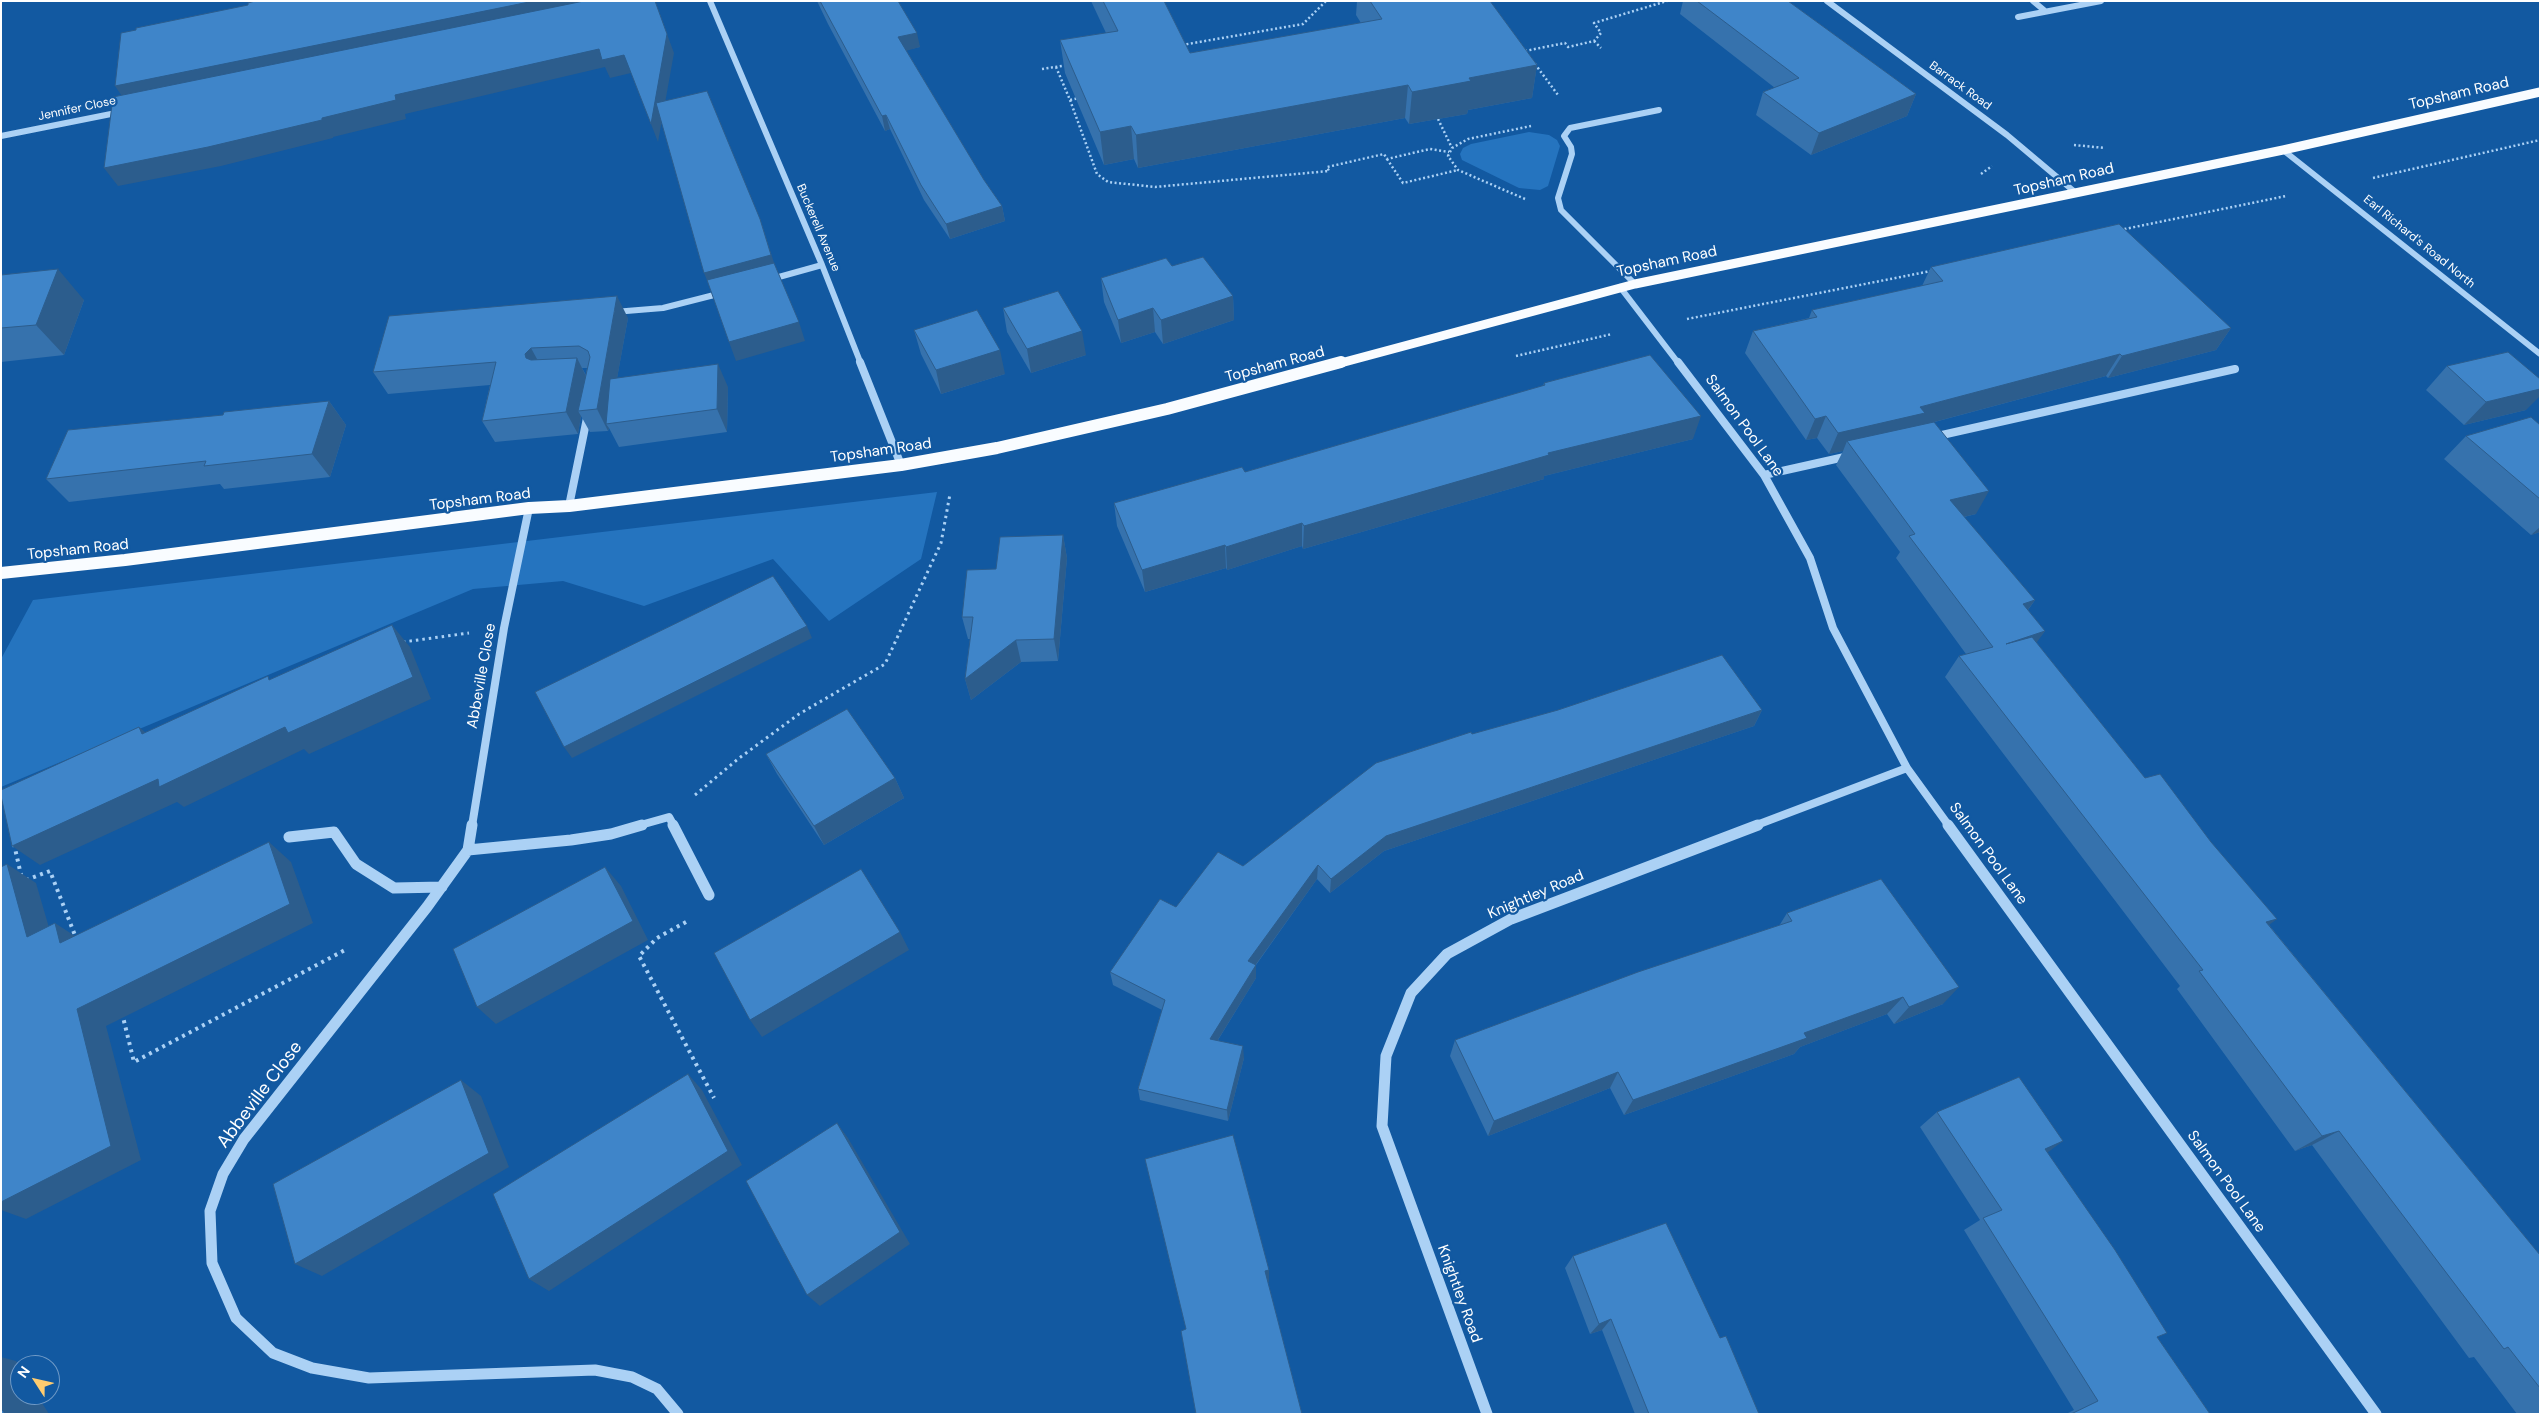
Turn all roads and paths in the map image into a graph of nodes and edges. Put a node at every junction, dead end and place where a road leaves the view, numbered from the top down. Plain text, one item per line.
1 (710, 1) edge
2 (1326, 1) edge
3 (1668, 1) edge
4 (1827, 1) edge
5 (2033, 1) edge
6 (2101, 1) edge
7 (2045, 11) junction
8 (2018, 17) dead end
9 (1594, 41) junction
10 (1179, 45) edge
11 (1520, 48) edge
12 (1601, 48) dead end
13 (1525, 51) junction
14 (1075, 64) edge
15 (1056, 67) junction
16 (1042, 69) dead end
17 (2540, 92) edge
18 (1082, 98) edge
19 (1070, 100) junction
20 (1562, 101) dead end
21 (128, 110) edge
22 (1659, 110) dead end
23 (1438, 119) edge
24 (1533, 125) dead end
25 (1, 136) edge
26 (2540, 140) edge
27 (1452, 148) junction
28 (2283, 150) junction
29 (1450, 152) junction
30 (1387, 158) junction
31 (1458, 170) junction
32 (2332, 187) junction
33 (2076, 193) junction
34 (1561, 210) junction
35 (2112, 232) edge
36 (822, 265) junction
37 (757, 283) edge
38 (1635, 284) junction
39 (1620, 287) junction
40 (730, 291) edge
41 (608, 312) edge
42 (2540, 354) edge
43 (2235, 369) dead end
44 (589, 406) edge
45 (1927, 438) edge
46 (1860, 453) edge
47 (901, 465) junction
48 (1764, 475) junction
49 (950, 492) dead end
50 (569, 506) junction
51 (529, 508) junction
52 (1, 573) edge
53 (504, 628) junction
54 (400, 642) edge
55 (1907, 768) junction
56 (669, 816) junction
57 (13, 837) edge
58 (289, 837) dead end
59 (468, 850) junction
60 (442, 887) junction
61 (709, 895) joint
62 (83, 934) edge
63 (349, 948) dead end
64 (120, 1007) edge
65 (714, 1098) dead end
66 (678, 1414) edge
67 (1487, 1414) edge
68 (2376, 1414) edge

1 - 36 street, Buckerell Avenue
2 - 10 path
3 - 9 path
4 - 33 street, Barrack Road
5 - 7 street
6 - 7 street
7 - 8 street
9 - 12 path
9 - 13 path
11 - 13 path
13 - 20 path
14 - 15 path
15 - 16 path
15 - 19 path
17 - 28 main road, Topsham Road
18 - 19 path
19 - 30 path
21 - 25 street, Jennifer Close
22 - 34 street
23 - 27 path
24 - 27 path
26 - 32 path
27 - 29 path
28 - 32 street, Earl Richard's Road North
28 - 33 main road, Topsham Road
29 - 30 path
29 - 31 path
30 - 31 path
31 - 34 path
32 - 35 path
32 - 42 street, Earl Richard's Road North
33 - 38 main road, Topsham Road
34 - 38 street
36 - 37 street
36 - 47 street, Buckerell Avenue
38 - 39 main road, Topsham Road
39 - 47 main road, Topsham Road
39 - 48 street, Salmon Pool Lane
40 - 41 street
43 - 45 street
44 - 50 street
46 - 48 street
47 - 50 main road, Topsham Road
48 - 55 street, Salmon Pool Lane
49 - 56 path
50 - 51 main road, Topsham Road
51 - 52 main road, Topsham Road
51 - 53 street, Abbeville Close
53 - 54 path
53 - 59 street, Abbeville Close
55 - 67 street, Knightley Road
55 - 68 street, Salmon Pool Lane
56 - 59 street
56 - 61 street
57 - 62 path
58 - 60 street
59 - 60 street, Abbeville Close
60 - 66 street, Abbeville Close
61 - 65 path
63 - 64 path

